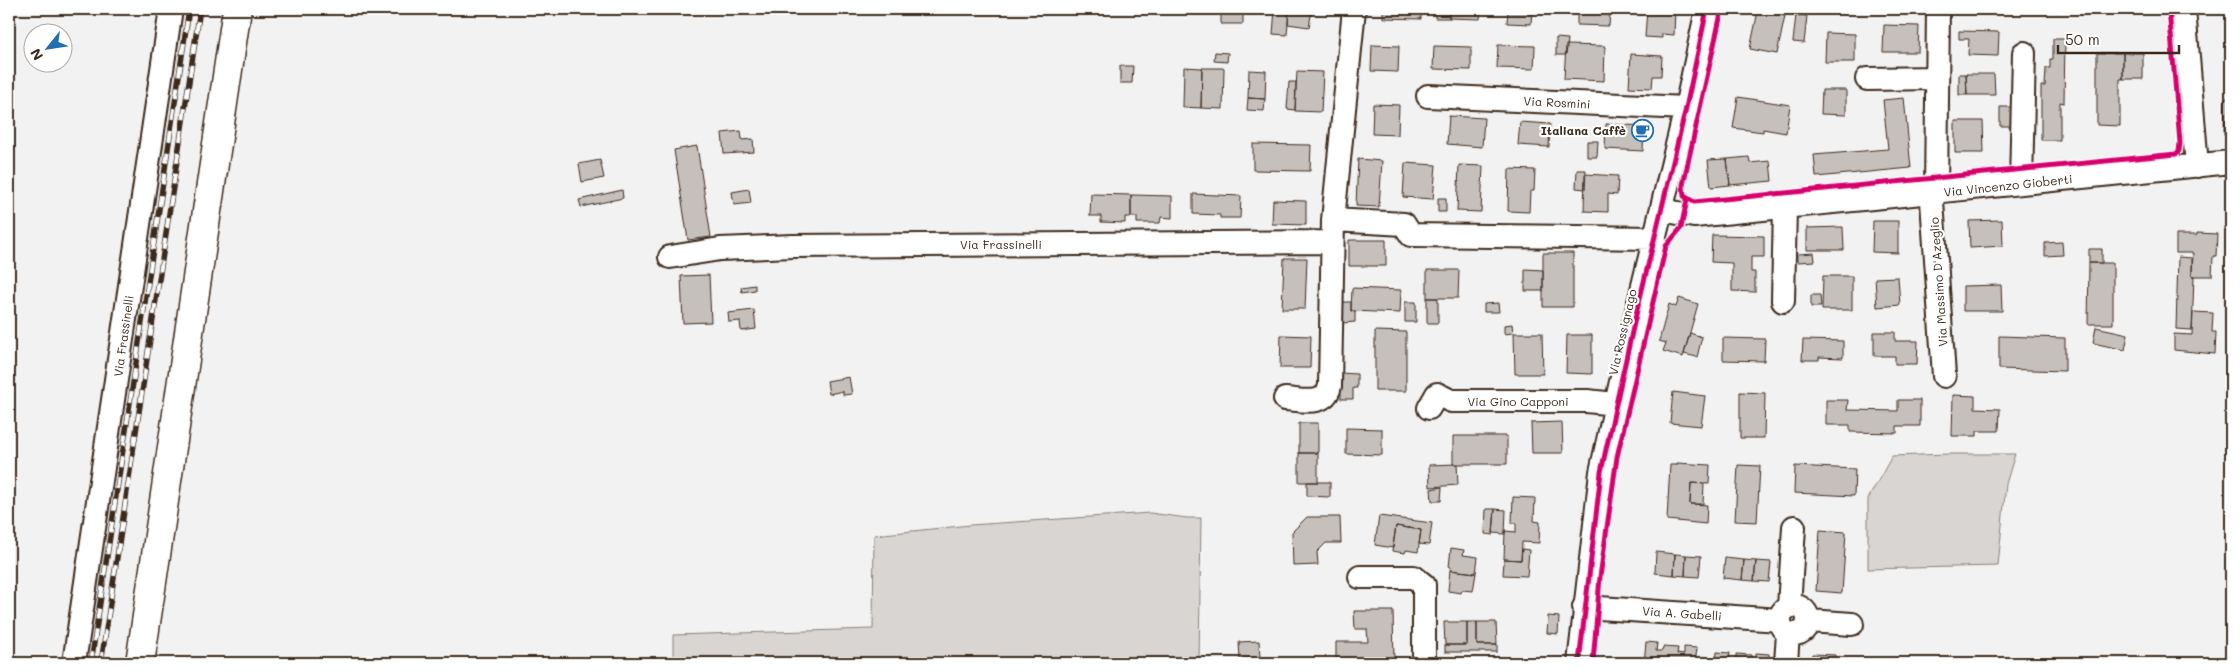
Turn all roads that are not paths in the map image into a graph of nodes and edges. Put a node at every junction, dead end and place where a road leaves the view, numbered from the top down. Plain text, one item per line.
1 (171, 9) edge
2 (237, 9) edge
3 (1354, 9) edge
4 (1707, 9) edge
5 (1938, 9) edge
6 (2184, 9) edge
7 (2024, 53) dead end
8 (1937, 78) junction
9 (1867, 79) dead end
10 (1428, 96) dead end
11 (1686, 108) junction
12 (2231, 162) edge
13 (2197, 166) junction
14 (2021, 183) junction
15 (1936, 192) junction
16 (1785, 207) junction
17 (1662, 210) junction
18 (1332, 231) junction
19 (1655, 238) junction
20 (670, 257) dead end
21 (1783, 301) dead end
22 (1944, 376) dead end
23 (1284, 400) dead end
24 (1615, 404) junction
25 (1430, 408) dead end
26 (1794, 527) dead end
27 (1360, 577) dead end
28 (1584, 606) junction
29 (1786, 620) junction
30 (1852, 624) dead end
31 (74, 663) edge
32 (140, 663) edge
33 (1424, 663) edge
34 (1579, 663) edge
35 (1786, 663) edge

1 - 31 street, Via Frassinelli
2 - 32 main road
3 - 18 street
4 - 11 street, Via Rossignago
5 - 8 street, Via Massimo D'Azeglio
6 - 13 street
7 - 14 street
8 - 9 street
8 - 15 street, Via Massimo D'Azeglio
10 - 11 street, Via Rosmini
11 - 17 street, Via Rossignago
12 - 13 street, Via Vincenzo Gioberti
13 - 14 street, Via Vincenzo Gioberti
14 - 15 street, Via Vincenzo Gioberti
15 - 16 street, Via Vincenzo Gioberti
15 - 22 street, Via Massimo D'Azeglio
16 - 17 street, Via Vincenzo Gioberti
16 - 21 street
17 - 19 street, Via Rossignago
18 - 19 street
18 - 20 street, Via Frassinelli
18 - 23 street
19 - 24 street, Via Rossignago
24 - 25 street, Via Gino Capponi
24 - 28 street, Via Rossignago
26 - 29 street
27 - 33 street
28 - 29 street, Via A. Gabelli
28 - 34 street, Via Rossignago
29 - 30 street
29 - 35 street

